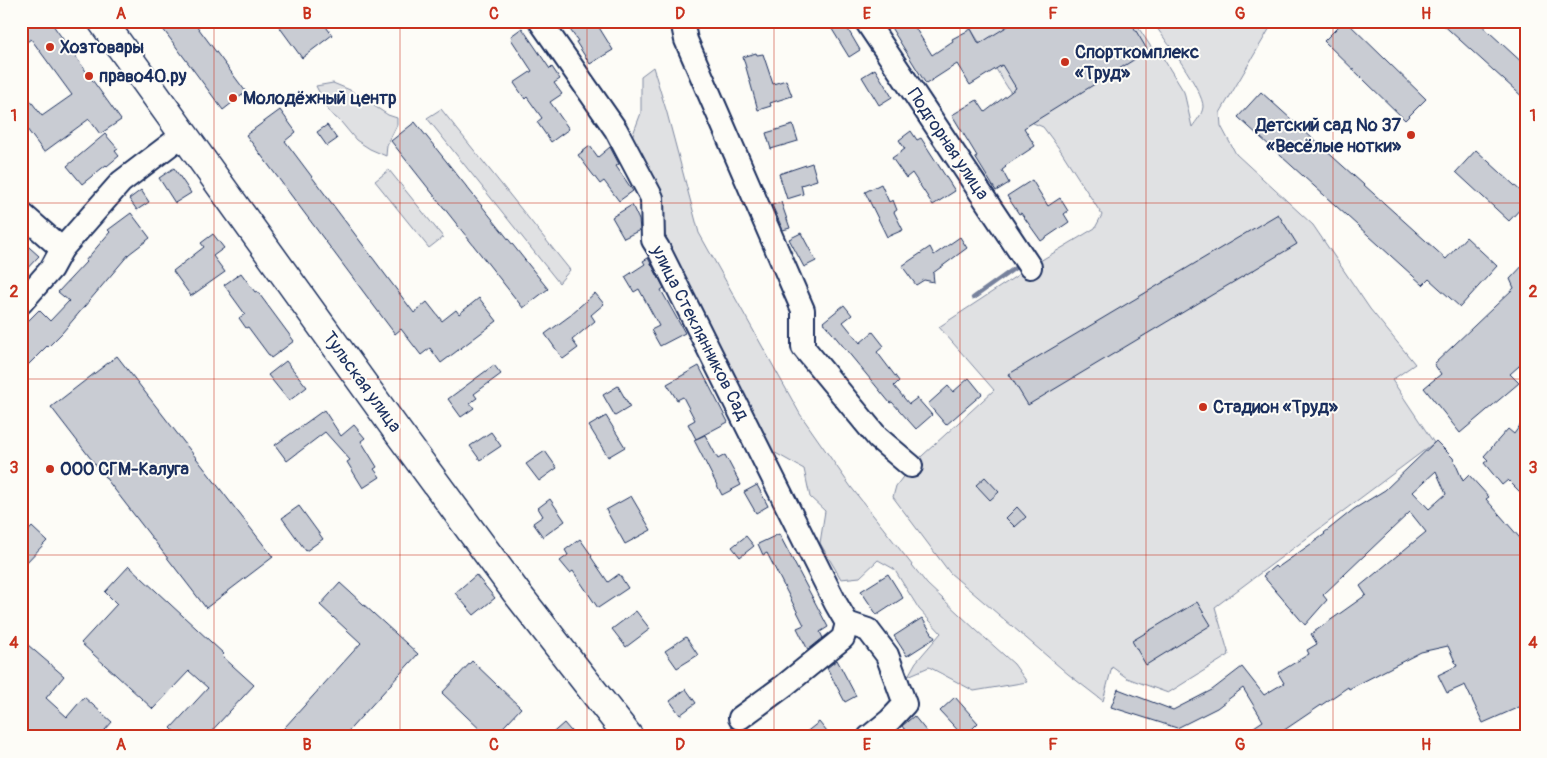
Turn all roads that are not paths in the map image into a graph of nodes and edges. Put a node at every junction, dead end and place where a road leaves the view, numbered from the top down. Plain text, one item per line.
1 (102, 21) edge
2 (540, 21) edge
3 (682, 21) edge
4 (866, 21) edge
5 (184, 134) junction
6 (21, 213) edge
7 (62, 249) junction
8 (1030, 267) dead end
9 (21, 303) edge
10 (912, 466) dead end
11 (847, 623) junction
12 (740, 718) dead end
13 (629, 737) edge
14 (869, 737) edge

1 - 5 main road, Тульская улица
2 - 11 street, улица Стеклянников Сад
3 - 10 street
4 - 8 street, Подгорная улица
5 - 7 street
5 - 13 main road, Тульская улица
6 - 7 street
7 - 9 street
11 - 12 street
11 - 14 street

